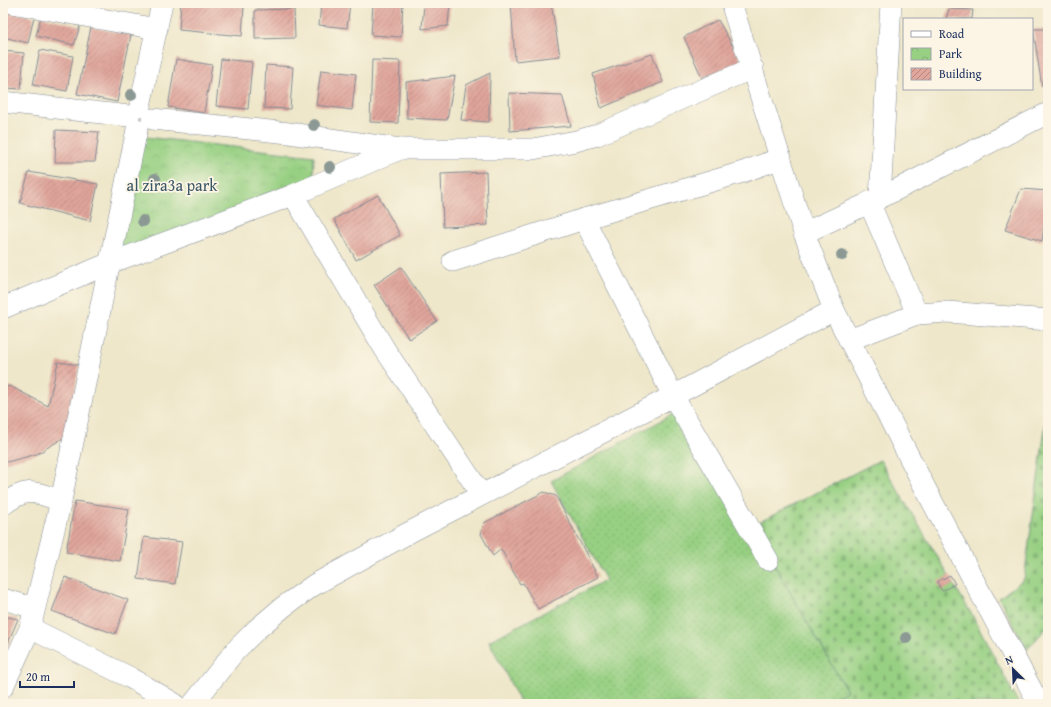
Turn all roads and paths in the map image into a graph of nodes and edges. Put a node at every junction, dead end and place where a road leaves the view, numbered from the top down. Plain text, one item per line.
1 (12, 3) edge
2 (162, 3) edge
3 (733, 3) edge
4 (891, 3) edge
5 (157, 29) junction
6 (753, 68) junction
7 (3, 102) edge
8 (1048, 114) edge
9 (140, 117) junction
10 (400, 149) junction
11 (781, 158) junction
12 (293, 195) junction
13 (874, 200) junction
14 (584, 219) junction
15 (804, 233) junction
16 (453, 261) dead end
17 (110, 263) junction
18 (3, 308) edge
19 (834, 310) junction
20 (917, 314) junction
21 (1048, 320) edge
22 (849, 340) junction
23 (673, 396) junction
24 (482, 494) junction
25 (61, 501) junction
26 (3, 505) edge
27 (768, 560) dead end
28 (3, 599) edge
29 (34, 608) junction
30 (30, 628) junction
31 (3, 687) edge
32 (175, 704) edge
33 (193, 704) edge
34 (1039, 704) edge

1 - 5 street
2 - 5 street
3 - 6 street
4 - 13 street
5 - 9 street
6 - 10 street
6 - 11 street
7 - 9 street
8 - 13 street
9 - 10 street
9 - 17 street
10 - 12 street
11 - 14 street
11 - 15 street
12 - 17 street
12 - 24 street
13 - 15 street
13 - 20 street
14 - 16 street
14 - 23 street
15 - 19 street
17 - 18 street
17 - 25 street
19 - 22 street
19 - 23 street
20 - 21 street
20 - 22 street
22 - 34 street
23 - 24 street
23 - 27 street
24 - 33 street
25 - 26 street
25 - 29 street
28 - 29 street
29 - 30 street
30 - 31 street
30 - 32 street

